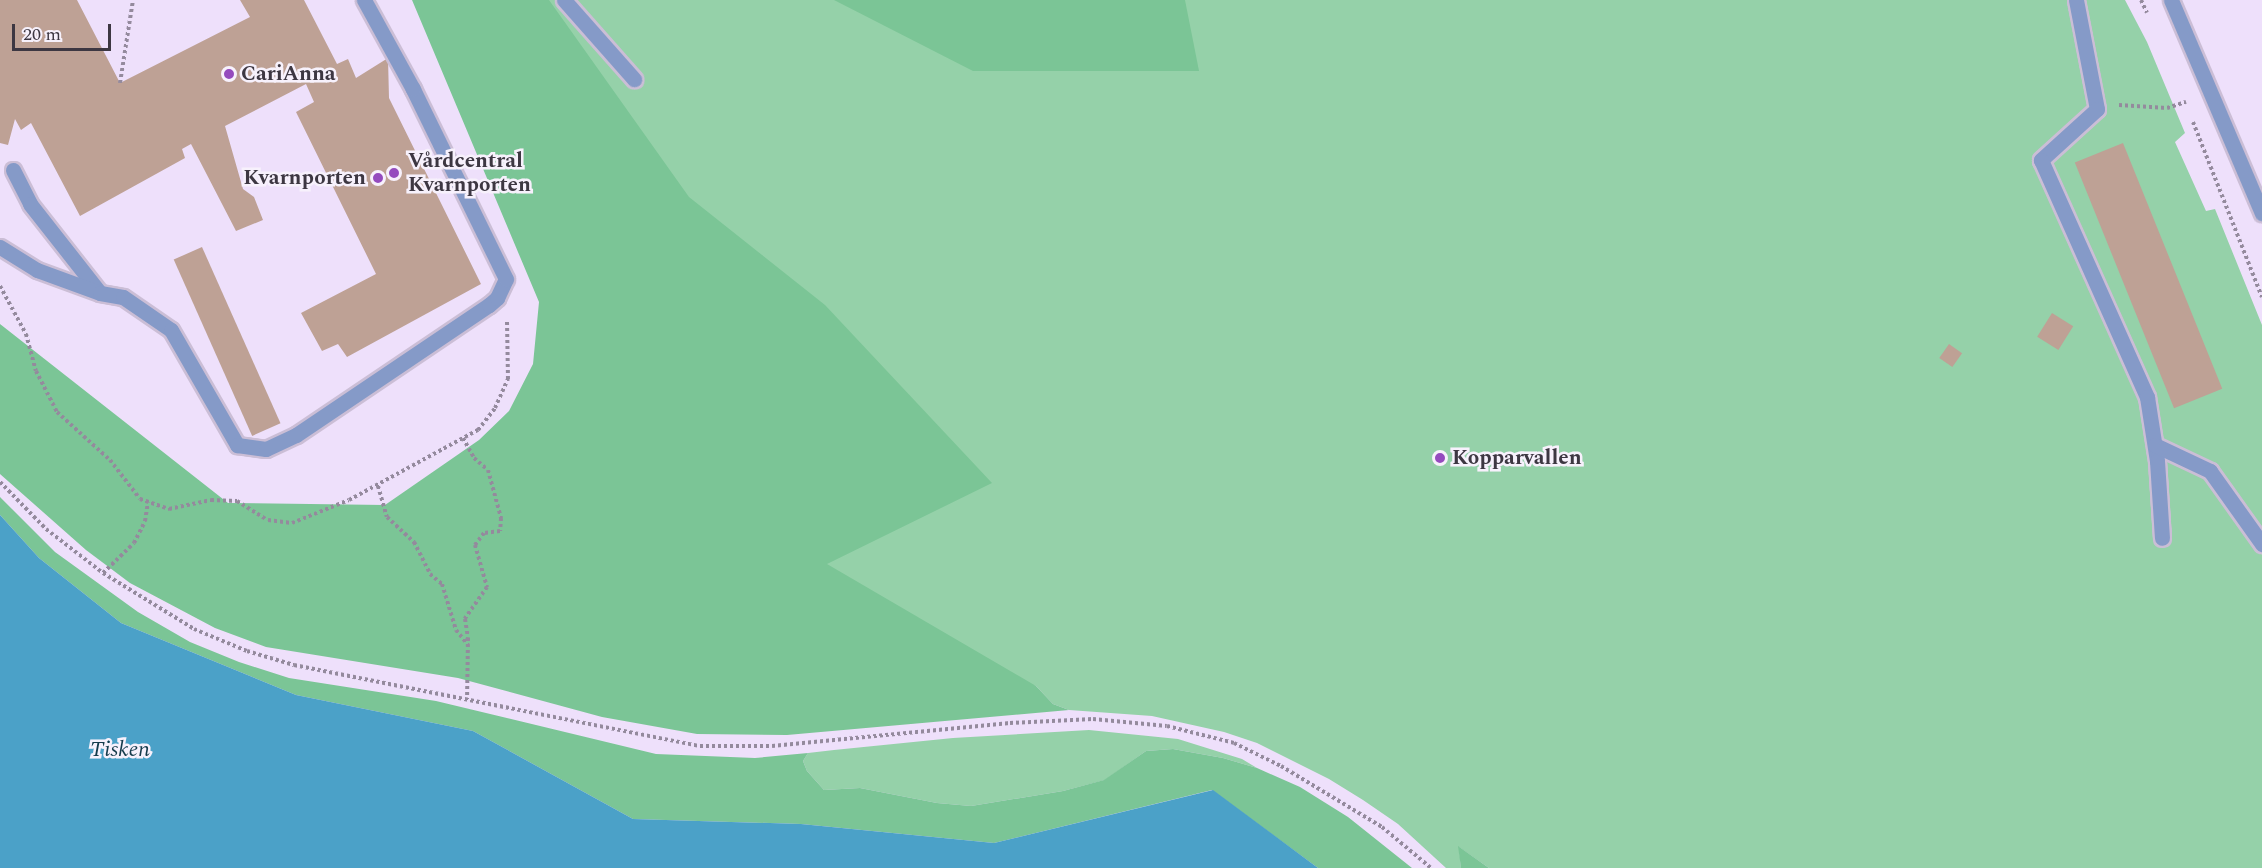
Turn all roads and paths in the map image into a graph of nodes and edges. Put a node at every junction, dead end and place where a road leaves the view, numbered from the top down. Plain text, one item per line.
1 (133, 0) edge
2 (364, 0) edge
3 (564, 0) edge
4 (2076, 0) edge
5 (2141, 0) edge
6 (2171, 0) edge
7 (2152, 21) dead end
8 (634, 79) dead end
9 (120, 83) dead end
10 (2182, 92) dead end
11 (2186, 102) junction
12 (2142, 106) dead end
13 (14, 170) dead end
14 (2262, 213) edge
15 (0, 247) edge
16 (100, 293) junction
17 (2262, 297) edge
18 (463, 438) dead end
19 (2155, 445) junction
20 (0, 482) edge
21 (378, 486) dead end
22 (148, 502) dead end
23 (2162, 538) dead end
24 (2262, 544) edge
25 (103, 573) junction
26 (468, 646) junction
27 (467, 699) junction
28 (1431, 868) edge

1 - 9 path
2 - 16 street
3 - 8 street
4 - 19 street
5 - 7 path
6 - 14 street
10 - 11 path
11 - 12 path
11 - 17 path
13 - 16 street
15 - 16 street
18 - 26 path
19 - 23 street
19 - 24 street
20 - 25 path
21 - 26 path
22 - 25 path
25 - 27 path
26 - 27 path
27 - 28 path

